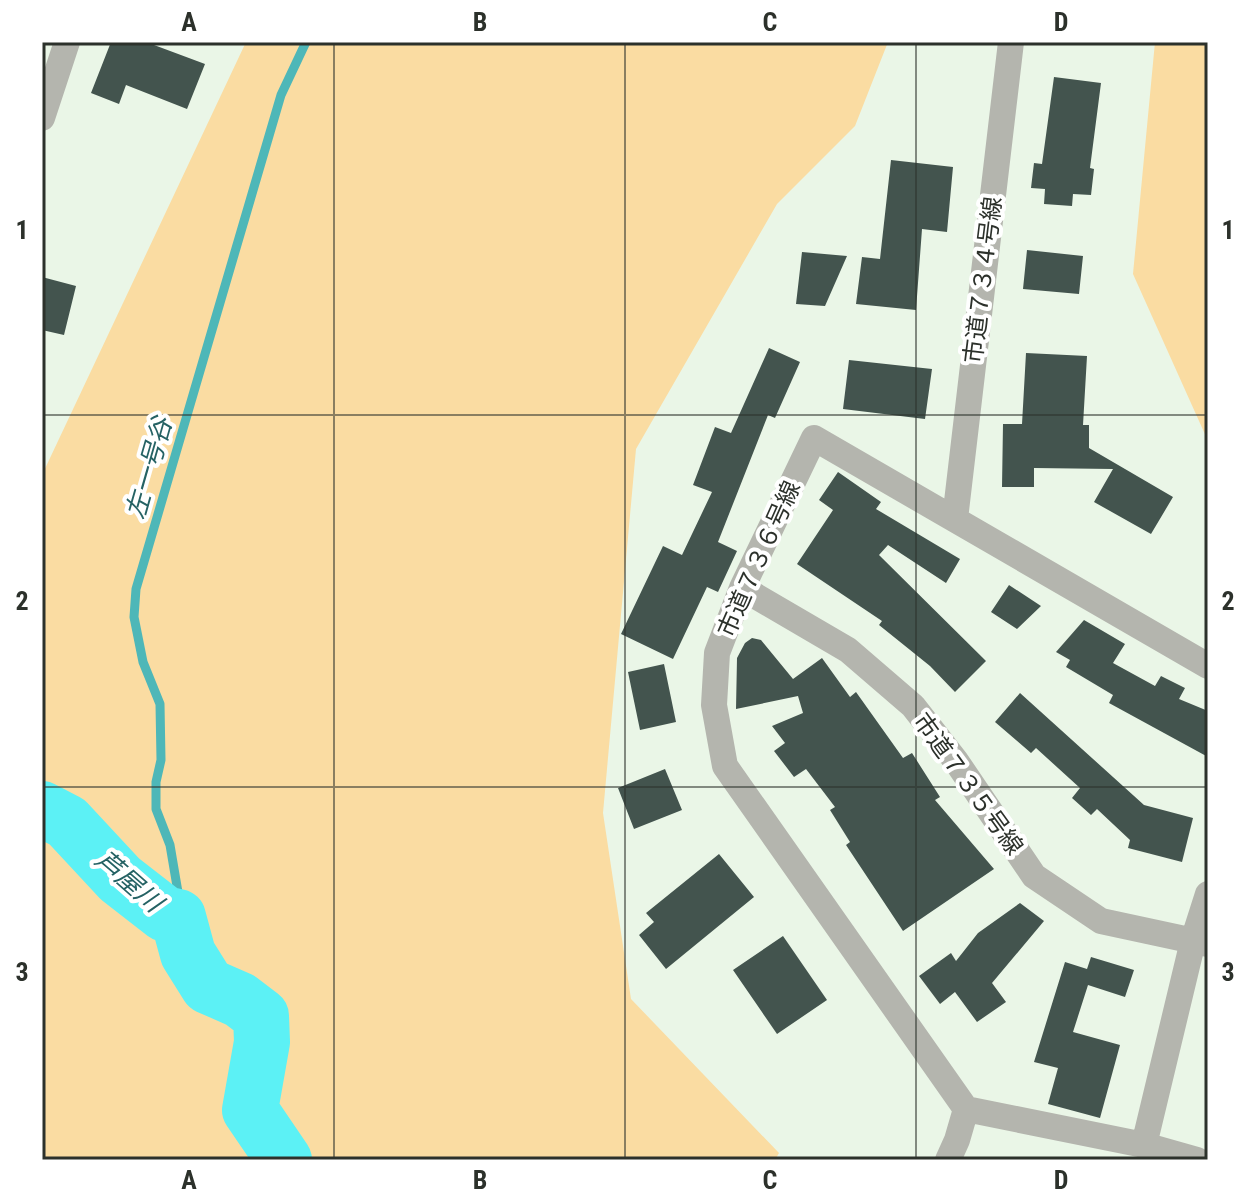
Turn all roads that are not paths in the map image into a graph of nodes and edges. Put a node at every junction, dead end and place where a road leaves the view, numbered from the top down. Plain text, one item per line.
1 (67, 42) edge
2 (1011, 42) edge
3 (42, 118) edge
4 (955, 519) junction
5 (742, 588) junction
6 (1208, 666) edge
7 (1208, 894) edge
8 (1201, 942) edge
9 (966, 1109) junction
10 (1144, 1145) junction
11 (948, 1160) edge
12 (1197, 1160) edge

1 - 3 street
2 - 4 street, 市道７３４号線
4 - 5 street, 市道７３６号線
4 - 6 street, 市道７３６号線
5 - 8 street, 市道７３５号線
5 - 9 street, 市道７３６号線
7 - 8 street
8 - 10 street
9 - 10 street
9 - 11 street
10 - 12 street

